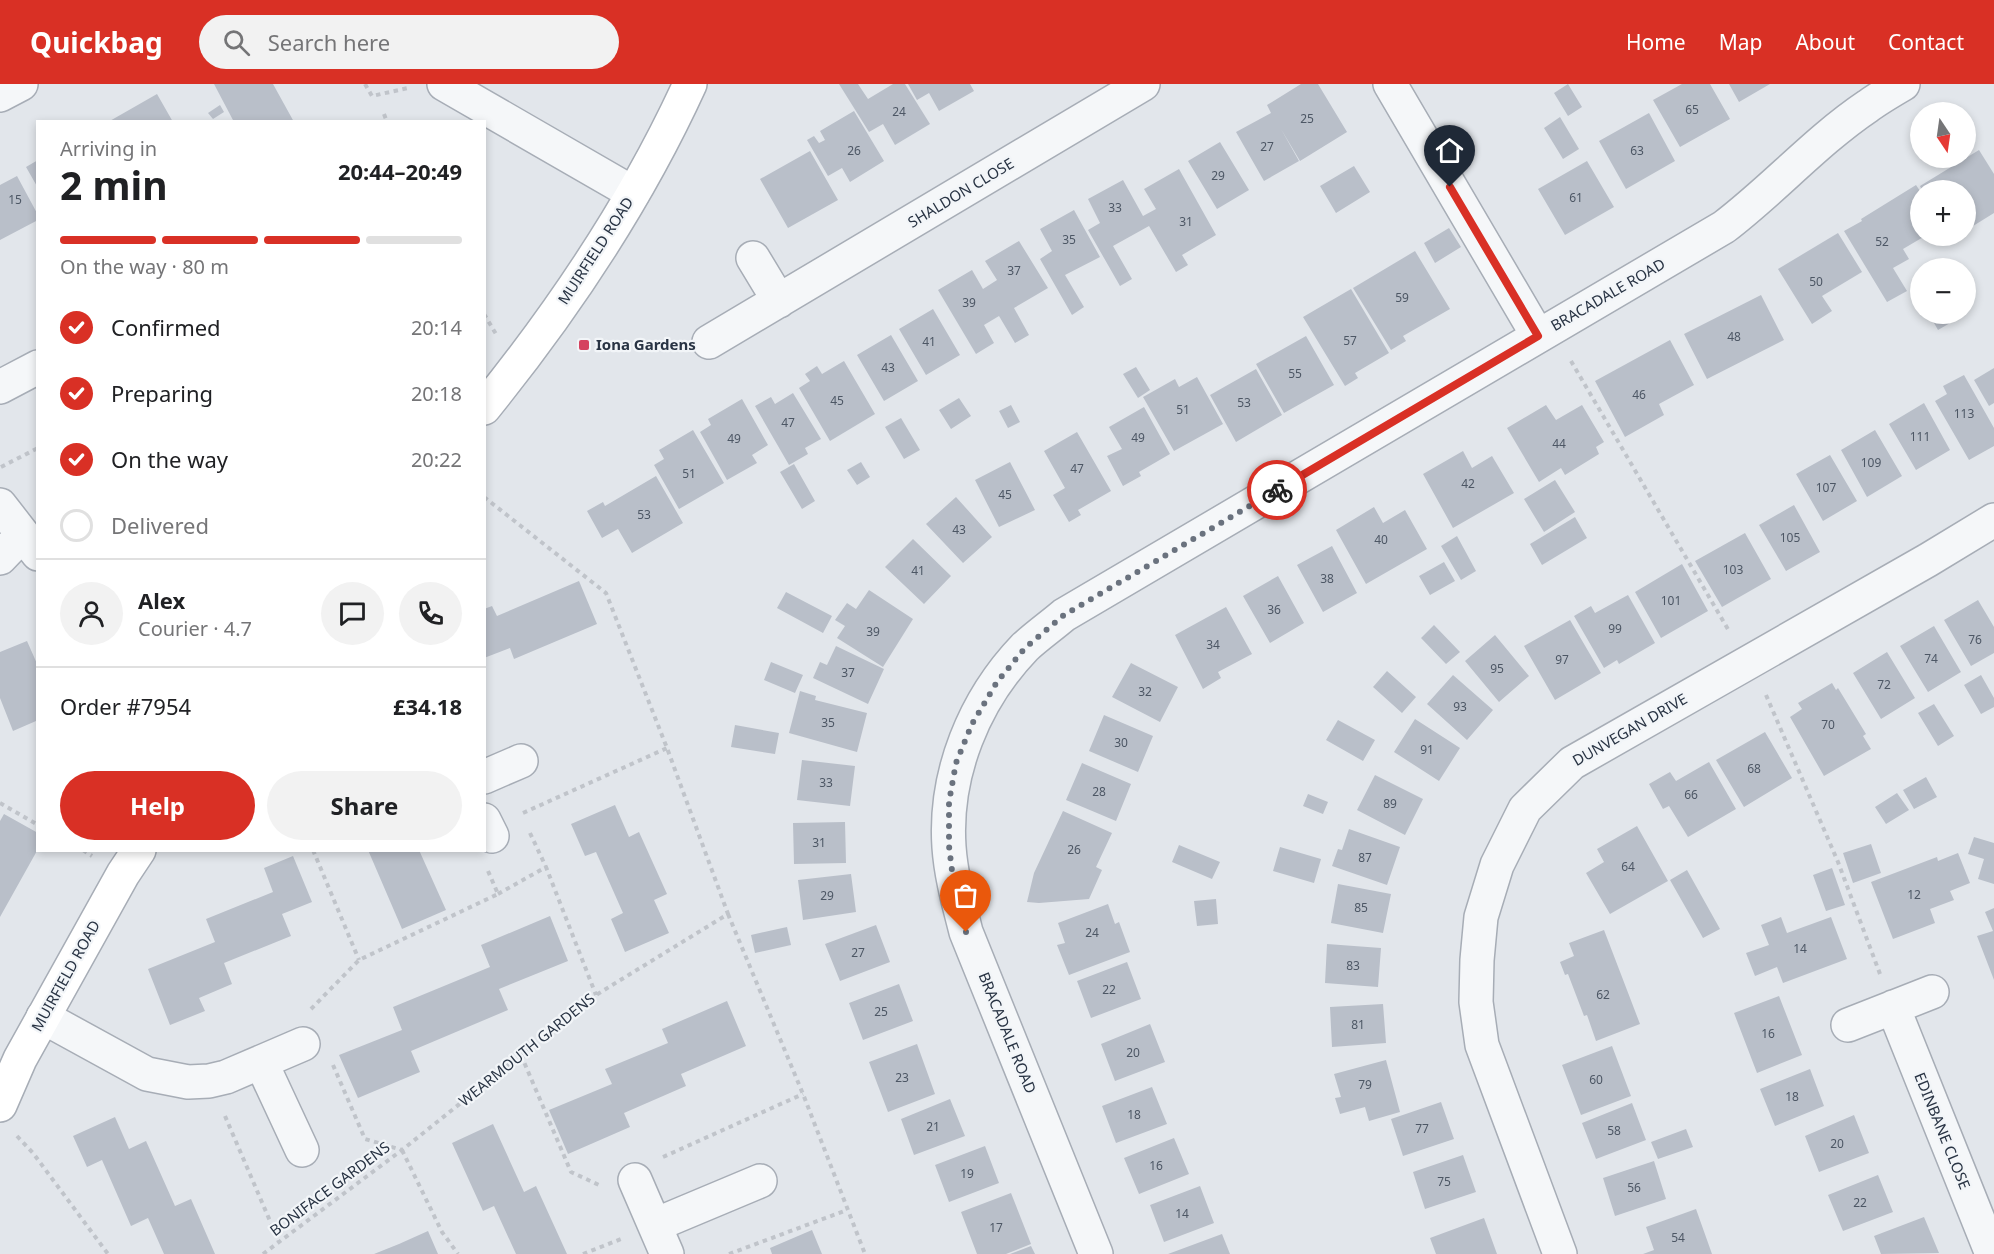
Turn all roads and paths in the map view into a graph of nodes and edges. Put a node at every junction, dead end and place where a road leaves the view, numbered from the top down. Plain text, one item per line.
1 (21, 84) edge
2 (365, 84) edge
3 (690, 84) edge
4 (1143, 84) edge
5 (1390, 84) edge
6 (1903, 84) edge
7 (429, 85) edge
8 (0, 95) edge
9 (384, 114) dead end
10 (386, 120) edge
11 (633, 193) junction
12 (753, 258) dead end
13 (778, 301) junction
14 (1538, 336) junction
15 (710, 342) dead end
16 (36, 368) edge
17 (0, 387) edge
18 (486, 406) edge
19 (36, 449) edge
20 (0, 468) edge
21 (486, 499) edge
22 (0, 505) edge
23 (1994, 519) edge
24 (20, 549) edge
25 (1748, 663) junction
26 (668, 748) junction
27 (521, 761) dead end
28 (486, 776) edge
29 (0, 803) edge
30 (522, 814) dead end
31 (36, 824) edge
32 (527, 825) dead end
33 (488, 828) edge
34 (138, 852) edge
35 (314, 852) edge
36 (546, 867) junction
37 (498, 894) junction
38 (728, 914) junction
39 (359, 960) junction
40 (1932, 992) dead end
41 (596, 995) junction
42 (1893, 1008) junction
43 (43, 1017) junction
44 (1848, 1025) dead end
45 (316, 1040) junction
46 (521, 1055) junction
47 (261, 1062) junction
48 (209, 1081) junction
49 (803, 1094) junction
50 (7, 1118) edge
51 (302, 1150) dead end
52 (402, 1150) junction
53 (663, 1157) dead end
54 (635, 1180) dead end
55 (760, 1181) dead end
56 (600, 1185) dead end
57 (847, 1209) junction
58 (661, 1239) edge
59 (279, 1242) junction
60 (108, 1254) edge
61 (263, 1254) edge
62 (458, 1254) edge
63 (729, 1254) edge
64 (866, 1254) edge
65 (1096, 1254) edge
66 (1560, 1254) edge
67 (1992, 1254) edge

1 - 8 street
2 - 7 path
3 - 11 street, MUIRFIELD ROAD
4 - 13 street, SHALDON CLOSE
5 - 14 street
6 - 14 street, BRACADALE ROAD
7 - 11 street
9 - 10 path
11 - 18 street, MUIRFIELD ROAD
12 - 13 street
13 - 15 street, SHALDON CLOSE
14 - 25 path
14 - 65 street, BRACADALE ROAD
16 - 17 street
19 - 20 path
21 - 26 path
22 - 24 street
23 - 25 street, DUNVEGAN DRIVE
25 - 42 path
25 - 66 street, DUNVEGAN DRIVE
26 - 30 path
26 - 38 path
27 - 28 street
29 - 31 path
32 - 36 path
33 - 37 path
34 - 43 street, MUIRFIELD ROAD
35 - 39 path
36 - 37 path
36 - 41 path
37 - 39 path
38 - 41 path, WEARMOUTH GARDENS
38 - 49 path
39 - 45 path
40 - 42 street
41 - 46 path, WEARMOUTH GARDENS
42 - 44 street
42 - 67 street, EDINBANE CLOSE
43 - 48 street
43 - 50 street, MUIRFIELD ROAD
45 - 47 street
45 - 52 path
46 - 52 path, WEARMOUTH GARDENS
46 - 56 path
47 - 48 street
47 - 51 street
48 - 59 path
49 - 53 path
49 - 57 path
50 - 60 path
52 - 59 path, BONIFACE GARDENS
52 - 62 path, BONIFACE GARDENS
54 - 58 street
55 - 58 street
57 - 63 path
57 - 64 path
59 - 61 path, BONIFACE GARDENS

